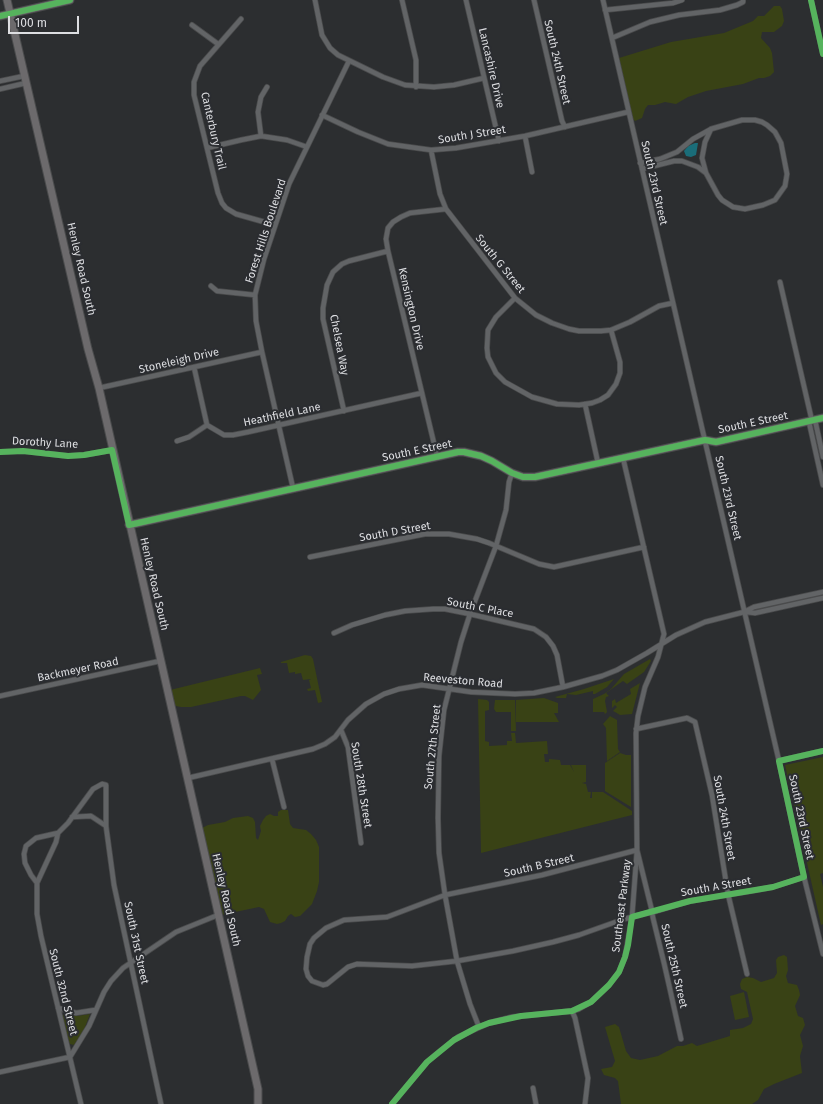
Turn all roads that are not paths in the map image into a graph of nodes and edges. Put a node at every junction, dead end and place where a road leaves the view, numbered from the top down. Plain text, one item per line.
1 (7, 0) edge
2 (70, 0) edge
3 (315, 0) edge
4 (402, 0) edge
5 (466, 0) edge
6 (534, 0) edge
7 (603, 0) edge
8 (682, 0) edge
9 (743, 0) edge
10 (810, 0) edge
11 (605, 10) junction
12 (11, 14) junction
13 (0, 16) edge
14 (241, 19) dead end
15 (192, 25) dead end
16 (612, 38) junction
17 (218, 44) junction
18 (823, 54) edge
19 (349, 61) junction
20 (484, 78) junction
21 (25, 79) junction
22 (0, 81) edge
23 (267, 87) dead end
24 (416, 87) junction
25 (0, 89) edge
26 (628, 112) junction
27 (322, 115) junction
28 (565, 126) junction
29 (711, 128) junction
30 (261, 136) junction
31 (525, 136) junction
32 (498, 141) junction
33 (307, 147) junction
34 (207, 148) junction
35 (431, 150) junction
36 (640, 163) junction
37 (642, 169) junction
38 (532, 172) dead end
39 (706, 173) junction
40 (446, 209) junction
41 (275, 225) junction
42 (388, 251) junction
43 (780, 282) dead end
44 (211, 286) dead end
45 (255, 295) junction
46 (515, 298) junction
47 (673, 303) junction
48 (611, 330) junction
49 (262, 352) junction
50 (194, 367) junction
51 (99, 388) junction
52 (422, 393) junction
53 (585, 404) junction
54 (344, 411) junction
55 (823, 418) edge
56 (812, 421) junction
57 (207, 425) junction
58 (279, 425) junction
59 (705, 440) junction
60 (177, 441) dead end
61 (112, 450) junction
62 (0, 452) edge
63 (437, 456) junction
64 (823, 457) edge
65 (623, 458) junction
66 (598, 463) junction
67 (512, 473) junction
68 (823, 485) edge
69 (293, 488) junction
70 (129, 525) junction
71 (496, 546) junction
72 (644, 547) junction
73 (310, 557) dead end
74 (823, 592) edge
75 (823, 598) edge
76 (744, 612) junction
77 (470, 614) junction
78 (334, 633) dead end
79 (662, 643) junction
80 (160, 661) junction
81 (564, 687) junction
82 (450, 688) junction
83 (0, 696) edge
84 (636, 728) junction
85 (341, 730) junction
86 (823, 751) edge
87 (272, 759) junction
88 (779, 761) junction
89 (188, 778) junction
90 (106, 785) joint
91 (284, 807) dead end
92 (72, 817) junction
93 (106, 826) junction
94 (58, 833) junction
95 (361, 843) dead end
96 (638, 850) junction
97 (804, 877) junction
98 (37, 883) junction
99 (728, 894) junction
100 (444, 895) junction
101 (652, 912) junction
102 (218, 916) junction
103 (632, 917) junction
104 (820, 930) edge
105 (823, 954) edge
106 (457, 960) junction
107 (130, 964) junction
108 (747, 974) dead end
109 (58, 1008) junction
110 (96, 1010) junction
111 (572, 1012) junction
112 (479, 1027) junction
113 (681, 1039) dead end
114 (70, 1057) junction
115 (0, 1072) edge
116 (533, 1088) dead end
117 (81, 1104) edge
118 (161, 1104) edge
119 (258, 1104) edge
120 (392, 1104) edge
121 (536, 1104) edge
122 (585, 1104) edge

1 - 12 street, Henley Road South
2 - 12 street
3 - 19 street
4 - 24 street
5 - 20 street, Lancashire Drive
6 - 28 street, South 24th Street
7 - 11 street, South 23rd Street
8 - 11 street
9 - 16 street
10 - 18 street
11 - 16 street, South 23rd Street
12 - 13 street
12 - 21 street, Henley Road South
14 - 17 street, Canterbury Trail
15 - 17 street
16 - 26 street, South 23rd Street
17 - 34 street, Canterbury Trail
19 - 24 street
19 - 27 street, Forest Hills Boulevard
20 - 24 street
20 - 32 street, Lancashire Drive
21 - 22 street
21 - 25 street
21 - 51 street, Henley Road South
23 - 30 street
26 - 28 street, South J Street
26 - 36 street, South 23rd Street
27 - 33 street, Forest Hills Boulevard
27 - 35 street, South J Street
28 - 31 street, South J Street
29 - 36 street
29 - 39 street
29 - 39 street
30 - 33 street
30 - 34 street
31 - 32 street, South J Street
31 - 38 street
32 - 35 street, South J Street
33 - 41 street, Forest Hills Boulevard
34 - 41 street, Canterbury Trail
35 - 40 street, South G Street
36 - 37 street, South 23rd Street
37 - 39 street
37 - 47 street, South 23rd Street
40 - 42 street, Kensington Drive
40 - 46 street, South G Street
41 - 45 street, Forest Hills Boulevard
42 - 52 street, Kensington Drive
42 - 54 street, Chelsea Way
43 - 56 street
44 - 45 street
45 - 49 street, Forest Hills Boulevard
46 - 48 street, South G Street
46 - 53 street
47 - 48 street, South G Street
47 - 59 street, South 23rd Street
48 - 53 street
49 - 50 street, Stoneleigh Drive
49 - 58 street, Forest Hills Boulevard
50 - 51 street, Stoneleigh Drive
50 - 57 street
51 - 61 street, Henley Road South
52 - 54 street, Heathfield Lane
52 - 63 street, Kensington Drive
53 - 66 street
54 - 58 street, Heathfield Lane
55 - 56 street, South E Street
56 - 59 street, South E Street
56 - 64 street
56 - 68 street
57 - 58 street, Heathfield Lane
57 - 60 street
58 - 69 street, Forest Hills Boulevard
59 - 65 street, South E Street
59 - 76 street, South 23rd Street
61 - 62 street, Dorothy Lane
61 - 70 street, Henley Road South
63 - 67 street, South E Street
63 - 69 street, South E Street
65 - 66 street, South E Street
65 - 72 street
66 - 67 street, South E Street
67 - 71 street, South 27th Street
69 - 70 street, South E Street
70 - 80 street, Henley Road South
71 - 72 street, South D Street
71 - 73 street, South D Street
71 - 77 street, South 27th Street
72 - 79 street
74 - 76 street, Reeveston Road
75 - 76 street, Reeveston Road
76 - 79 street, Reeveston Road
76 - 88 street, South 23rd Street
77 - 78 street, South C Place
77 - 81 street, South C Place
77 - 82 street, South 27th Street
79 - 81 street, Reeveston Road
79 - 84 street, Southeast Parkway
80 - 83 street, Backmeyer Road
80 - 89 street, Henley Road South
81 - 82 street, Reeveston Road
82 - 85 street, Reeveston Road
82 - 100 street, South 27th Street
84 - 96 street, Southeast Parkway
84 - 99 street, South 24th Street
85 - 87 street, Reeveston Road
85 - 95 street, South 28th Street
86 - 88 street
87 - 89 street, Reeveston Road
87 - 91 street
88 - 97 street, South 23rd Street
89 - 102 street, Henley Road South
90 - 92 street, South 32nd Street
90 - 93 street, South 31st Street
92 - 93 street
92 - 94 street, South 32nd Street
93 - 107 street, South 31st Street
94 - 98 street, South 32nd Street
94 - 98 street, South 32nd Street
96 - 100 street, South B Street
96 - 101 street, South 25th Street
96 - 103 street, Southeast Parkway
97 - 99 street, South A Street
97 - 104 street, South 23rd Street
98 - 109 street, South 32nd Street
99 - 101 street, South A Street
99 - 108 street, South 24th Street
100 - 106 street, South 27th Street
100 - 106 street, South B Street
101 - 103 street, South A Street
101 - 113 street, South 25th Street
102 - 107 street
102 - 119 street, Henley Road South
103 - 106 street, South A Street
103 - 111 street, Southeast Parkway
104 - 105 street, South 23rd Street
106 - 112 street, South 27th Street
107 - 110 street
107 - 118 street, South 31st Street
109 - 110 street
109 - 114 street, South 32nd Street
110 - 114 street
111 - 112 street, Southeast Parkway
111 - 122 street
112 - 120 street, Southeast Parkway
114 - 115 street
114 - 117 street, South 32nd Street
116 - 121 street

